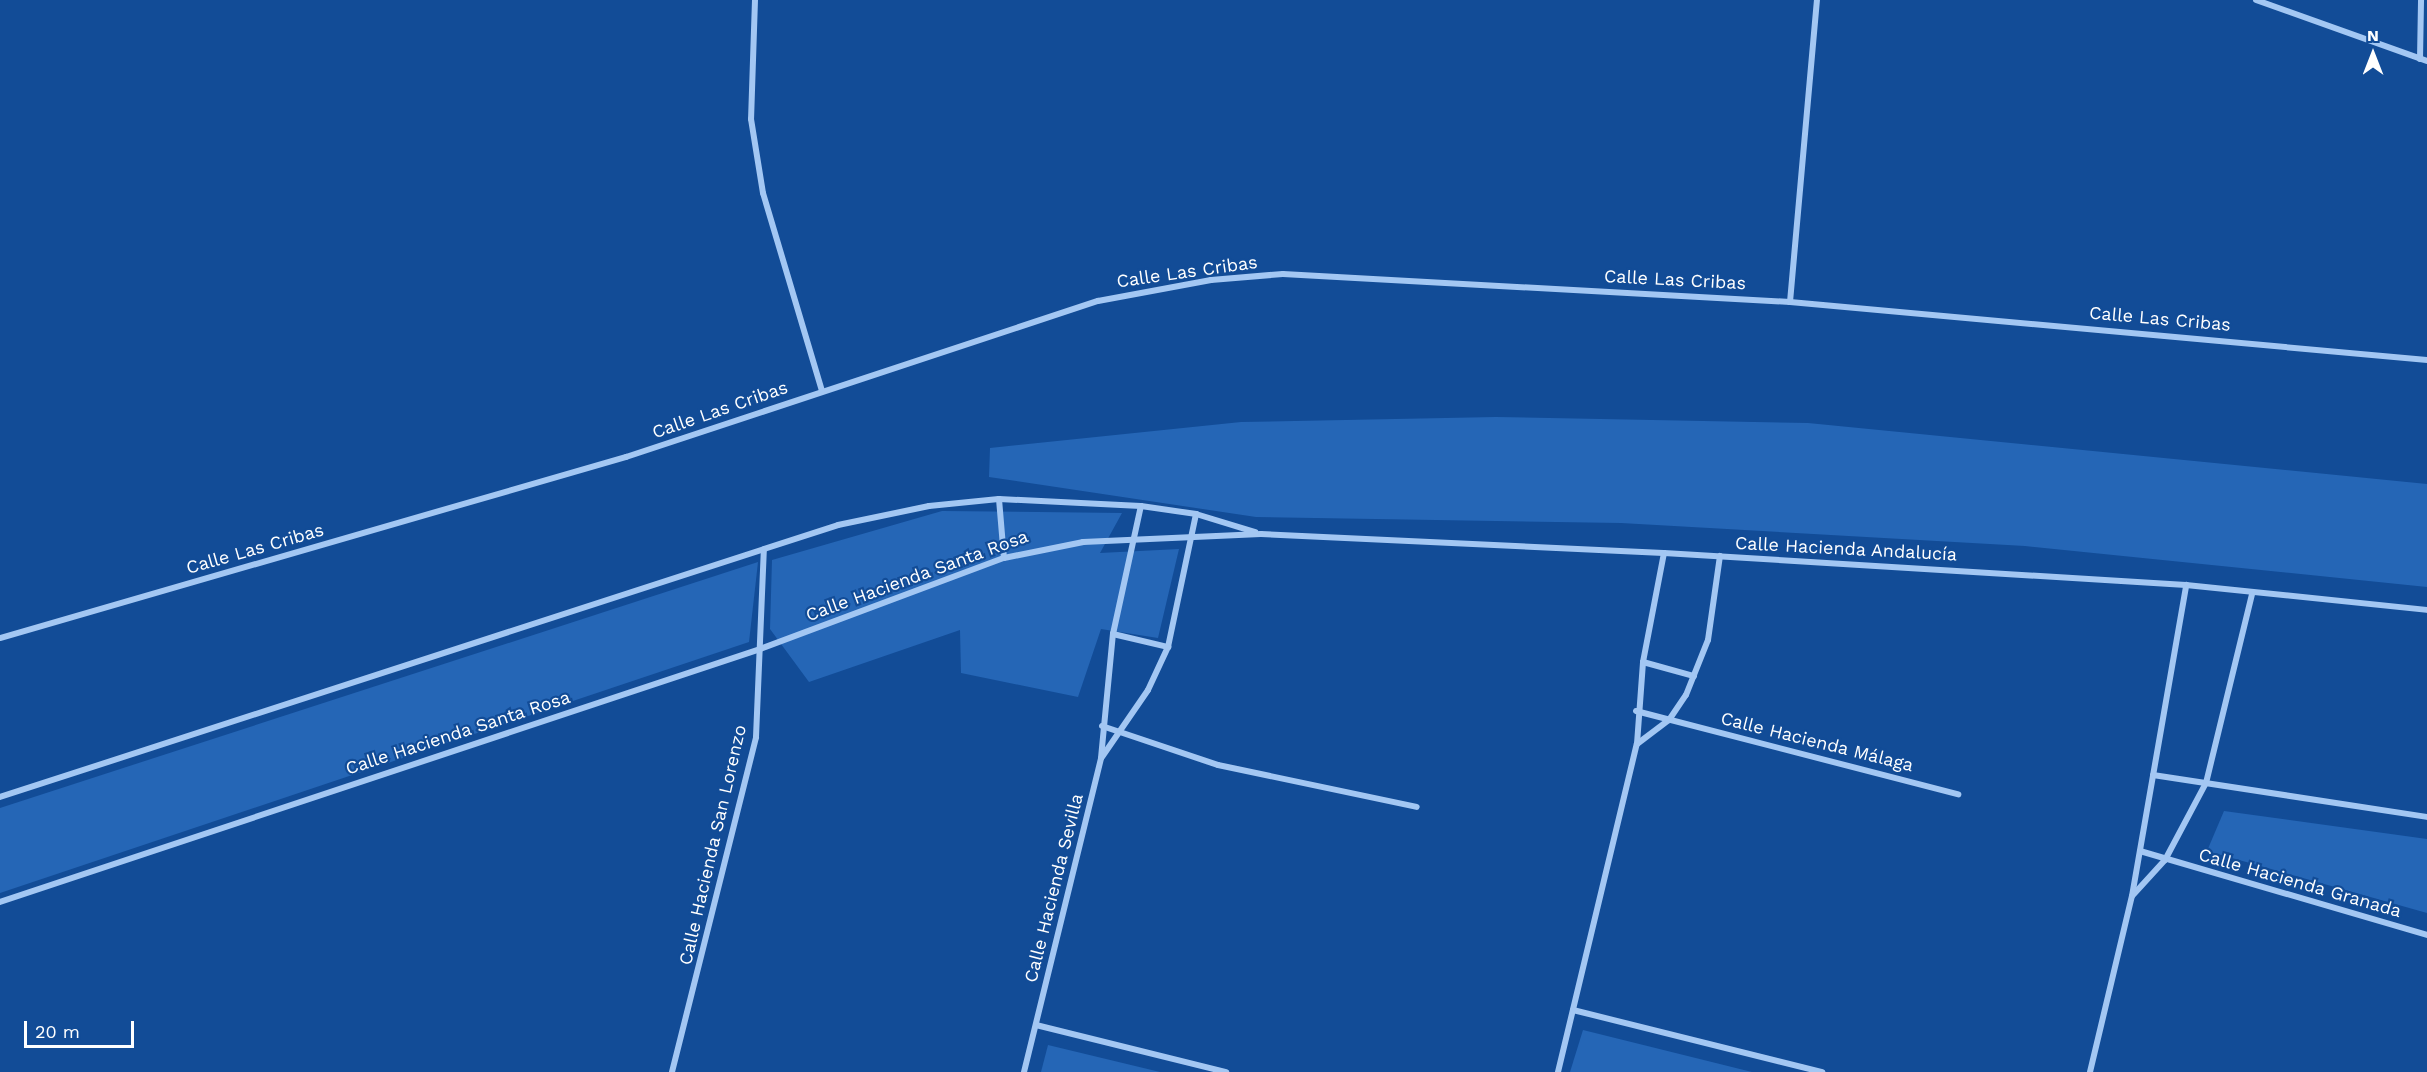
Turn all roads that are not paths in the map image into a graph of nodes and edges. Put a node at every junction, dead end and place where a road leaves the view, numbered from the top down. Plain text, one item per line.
1 (755, 0) edge
2 (1817, 0) edge
3 (2256, 0) edge
4 (2421, 0) edge
5 (2424, 60) edge
6 (1790, 302) junction
7 (2427, 360) edge
8 (822, 391) junction
9 (999, 499) junction
10 (1142, 507) junction
11 (1196, 514) junction
12 (1261, 534) junction
13 (1191, 536) junction
14 (1132, 539) junction
15 (764, 549) junction
16 (1664, 553) junction
17 (1720, 556) junction
18 (1004, 558) junction
19 (2186, 585) junction
20 (2252, 594) junction
21 (2427, 610) edge
22 (1113, 634) junction
23 (0, 638) edge
24 (1168, 647) junction
25 (760, 649) junction
26 (1643, 662) junction
27 (1694, 676) junction
28 (1636, 711) junction
29 (1668, 720) junction
30 (1102, 726) junction
31 (1122, 731) junction
32 (1637, 744) junction
33 (1101, 758) junction
34 (2153, 775) junction
35 (2206, 783) junction
36 (1958, 794) dead end
37 (0, 797) edge
38 (1417, 807) dead end
39 (2427, 816) edge
40 (2140, 851) junction
41 (2165, 860) junction
42 (2132, 896) junction
43 (0, 902) edge
44 (2427, 935) edge
45 (1573, 1010) junction
46 (1035, 1025) junction
47 (672, 1072) edge
48 (1024, 1072) edge
49 (1226, 1072) edge
50 (1558, 1072) edge
51 (1822, 1072) edge
52 (2090, 1072) edge

1 - 8 street
2 - 6 street
3 - 5 street
4 - 5 street
6 - 7 street, Calle Las Cribas
6 - 8 street, Calle Las Cribas
8 - 23 street, Calle Las Cribas
9 - 10 street, Calle Hacienda Santa Rosa
9 - 15 street, Calle Hacienda Santa Rosa
9 - 18 street
10 - 11 street, Calle Hacienda Santa Rosa
10 - 14 street, Calle Hacienda Sevilla
11 - 12 street, Calle Hacienda Santa Rosa
11 - 13 street, Calle Hacienda Sevilla
12 - 13 street, Calle Hacienda Santa Rosa
12 - 16 street, Calle Hacienda Andalucía
13 - 14 street, Calle Hacienda Santa Rosa
13 - 24 street, Calle Hacienda Sevilla
14 - 18 street, Calle Hacienda Santa Rosa
14 - 22 street, Calle Hacienda Sevilla
15 - 25 street, Calle Hacienda San Lorenzo
15 - 37 street, Calle Hacienda Santa Rosa
16 - 17 street, Calle Hacienda Andalucía
16 - 26 street
17 - 19 street, Calle Hacienda Andalucía
17 - 27 street
18 - 25 street, Calle Hacienda Santa Rosa
19 - 20 street, Calle Hacienda Andalucía
19 - 34 street, Calle Hacienda Granada
20 - 21 street, Calle Hacienda Andalucía
20 - 35 street, Calle Hacienda Granada
22 - 24 street
22 - 30 street, Calle Hacienda Sevilla
24 - 31 street, Calle Hacienda Sevilla
25 - 43 street, Calle Hacienda Santa Rosa
25 - 47 street, Calle Hacienda San Lorenzo
26 - 27 street
26 - 28 street
27 - 29 street
28 - 29 street, Calle Hacienda Málaga
28 - 32 street
29 - 32 street
29 - 36 street, Calle Hacienda Málaga
30 - 31 street
30 - 33 street, Calle Hacienda Sevilla
31 - 33 street, Calle Hacienda Sevilla
31 - 38 street
32 - 45 street
33 - 46 street, Calle Hacienda Sevilla
34 - 35 street
34 - 40 street, Calle Hacienda Granada
35 - 39 street
35 - 41 street, Calle Hacienda Granada
40 - 41 street, Calle Hacienda Granada
40 - 42 street, Calle Hacienda Granada
41 - 42 street, Calle Hacienda Granada
41 - 44 street, Calle Hacienda Granada
42 - 52 street, Calle Hacienda Granada
45 - 50 street
45 - 51 street
46 - 48 street, Calle Hacienda Sevilla
46 - 49 street

